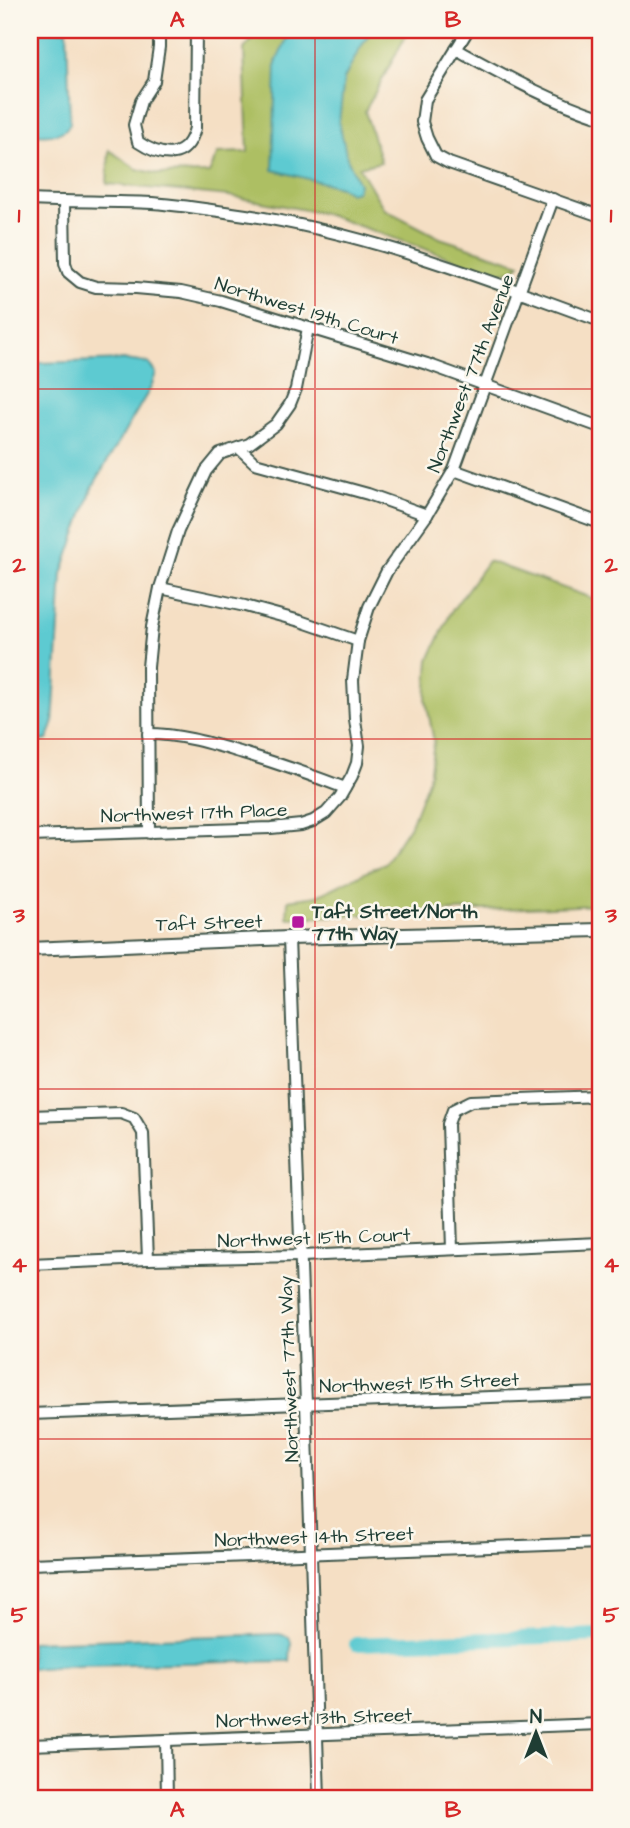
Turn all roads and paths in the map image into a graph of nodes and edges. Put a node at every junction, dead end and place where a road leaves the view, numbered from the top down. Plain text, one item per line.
1 (159, 30) edge
2 (196, 30) edge
3 (468, 30) edge
4 (456, 49) junction
5 (600, 117) edge
6 (30, 200) edge
7 (554, 200) junction
8 (64, 202) junction
9 (600, 216) edge
10 (521, 292) junction
11 (600, 321) edge
12 (308, 328) junction
13 (485, 386) junction
14 (600, 427) edge
15 (239, 447) junction
16 (454, 470) junction
17 (427, 515) junction
18 (600, 523) edge
19 (160, 588) junction
20 (358, 641) junction
21 (148, 734) junction
22 (345, 788) junction
23 (149, 833) junction
24 (30, 836) edge
25 (600, 930) edge
26 (289, 938) junction
27 (30, 949) edge
28 (600, 1096) edge
29 (30, 1116) edge
30 (600, 1244) edge
31 (452, 1249) junction
32 (301, 1256) junction
33 (148, 1259) junction
34 (30, 1264) edge
35 (600, 1393) edge
36 (306, 1403) junction
37 (30, 1414) edge
38 (600, 1543) edge
39 (311, 1554) junction
40 (30, 1564) edge
41 (600, 1724) edge
42 (317, 1735) junction
43 (166, 1740) junction
44 (30, 1745) edge
45 (167, 1798) edge
46 (319, 1798) edge

1 - 2 street
3 - 4 street
4 - 5 street
4 - 7 street
6 - 8 street
7 - 9 street
7 - 10 street, Northwest 77th Avenue
8 - 10 street
8 - 12 street, Northwest 19th Court
10 - 11 street
10 - 13 street, Northwest 77th Avenue
12 - 13 street, Northwest 19th Court
12 - 15 street
13 - 14 street, Northwest 19th Court
13 - 16 street, Northwest 77th Avenue
15 - 17 street
15 - 19 street
16 - 17 street, Northwest 77th Avenue
16 - 18 street
17 - 20 street, Northwest 77th Avenue
19 - 20 street
19 - 21 street
20 - 22 street, Northwest 77th Avenue
21 - 22 street
21 - 23 street
22 - 23 street, Northwest 17th Place
23 - 24 street, Northwest 17th Place
25 - 26 street, Taft Street
26 - 27 street, Taft Street
26 - 32 street, Northwest 77th Way
28 - 31 street
29 - 33 street
30 - 31 street, Northwest 15th Court
31 - 32 street, Northwest 15th Court
32 - 33 street, Northwest 15th Court
32 - 36 street, Northwest 77th Way
33 - 34 street, Northwest 15th Court
35 - 36 street, Northwest 15th Street
36 - 37 street, Northwest 15th Street
36 - 39 street, Northwest 77th Way
38 - 39 street, Northwest 14th Street
39 - 40 street, Northwest 14th Street
39 - 42 street, Northwest 77th Way
41 - 42 street, Northwest 13th Street
42 - 43 street, Northwest 13th Street
42 - 46 street, Northwest 77th Way
43 - 44 street, Northwest 13th Street
43 - 45 street

